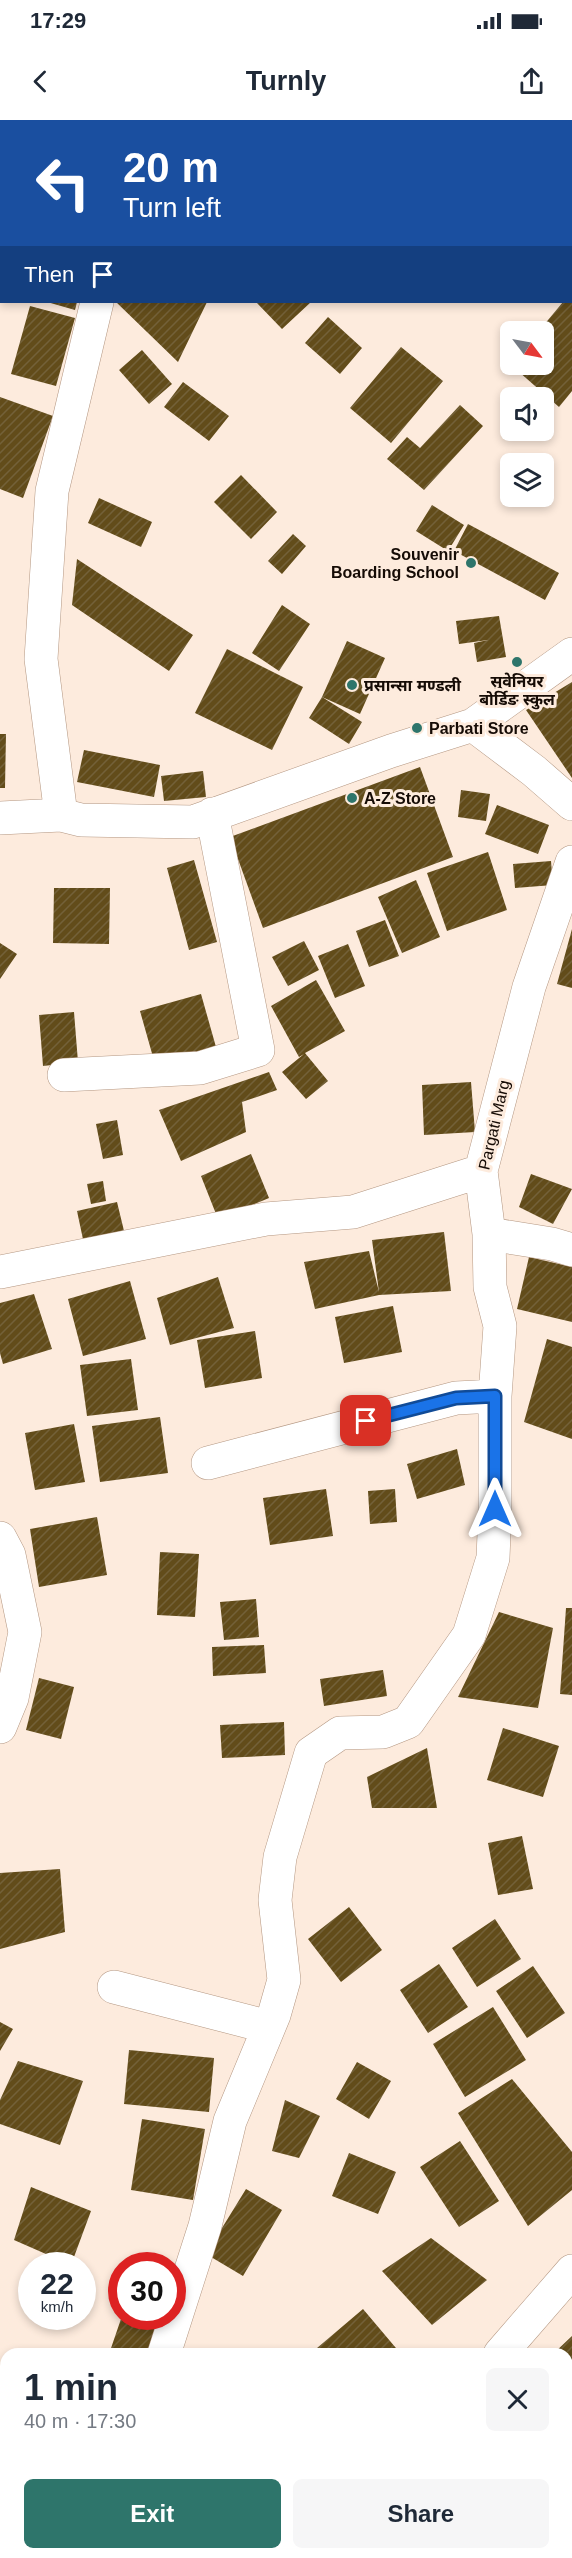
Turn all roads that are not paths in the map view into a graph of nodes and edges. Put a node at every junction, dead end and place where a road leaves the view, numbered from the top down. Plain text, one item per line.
1 (96, 303) edge
2 (572, 654) edge
3 (473, 725) junction
4 (572, 804) edge
5 (212, 814) junction
6 (62, 815) junction
7 (0, 818) edge
8 (572, 862) edge
9 (64, 1075) dead end
10 (481, 1171) junction
11 (489, 1234) junction
12 (572, 1250) edge
13 (0, 1272) edge
14 (495, 1396) junction
15 (208, 1463) dead end
16 (0, 1538) edge
17 (0, 1727) edge
18 (114, 1987) dead end
19 (269, 2027) junction
20 (572, 2271) edge
21 (166, 2348) edge
22 (505, 2348) edge

1 - 6 street
2 - 3 street
3 - 4 street
3 - 5 street
5 - 6 street
5 - 9 street
6 - 7 street
8 - 10 street, Pargati Marg
10 - 11 street, Pargati Marg
10 - 13 street
11 - 12 street
11 - 14 street, Pargati Marg
14 - 15 street
14 - 19 street, Pargati Marg
16 - 17 street
18 - 19 street
19 - 21 street, Pargati Marg
20 - 22 street

